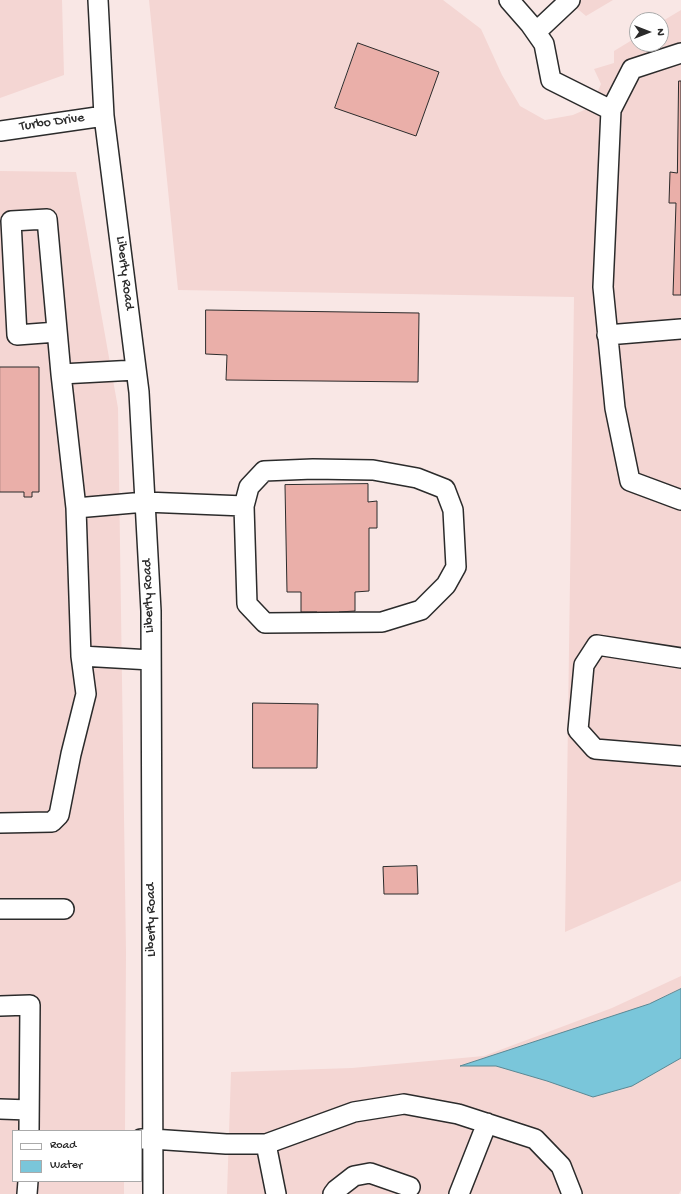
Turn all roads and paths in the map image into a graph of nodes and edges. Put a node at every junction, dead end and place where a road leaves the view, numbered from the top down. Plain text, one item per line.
1 (98, 0) edge
2 (509, 0) edge
3 (570, 0) edge
4 (536, 32) junction
5 (681, 53) edge
6 (611, 110) junction
7 (104, 116) junction
8 (0, 131) edge
9 (5, 221) edge
10 (681, 329) edge
11 (57, 332) junction
12 (607, 335) junction
13 (136, 370) junction
14 (61, 374) junction
15 (681, 500) edge
16 (145, 502) junction
17 (244, 506) junction
18 (76, 508) junction
19 (81, 656) junction
20 (681, 658) edge
21 (151, 660) junction
22 (681, 756) edge
23 (0, 823) edge
24 (0, 909) edge
25 (64, 909) dead end
26 (0, 1006) edge
27 (0, 1110) edge
28 (28, 1110) junction
29 (486, 1123) junction
30 (28, 1130) edge
31 (147, 1139) edge
32 (266, 1144) junction
33 (28, 1182) edge
34 (410, 1187) dead end
35 (27, 1194) edge
36 (153, 1194) edge
37 (276, 1194) edge
38 (333, 1194) edge
39 (459, 1194) edge
40 (572, 1194) edge

1 - 7 street, Liberty Road
2 - 4 street
3 - 4 street
4 - 6 street
5 - 6 street
6 - 12 street
7 - 8 street, Turbo Drive
7 - 13 street, Liberty Road
9 - 11 street
9 - 11 street
10 - 12 street
11 - 14 street
12 - 15 street
13 - 14 street
13 - 16 street, Liberty Road
14 - 18 street
16 - 17 street
16 - 18 street
16 - 21 street, Liberty Road
17 - 17 street
18 - 19 street
19 - 21 street
19 - 23 street
20 - 22 street
21 - 31 street, Liberty Road
24 - 25 street
26 - 28 street
27 - 28 street
28 - 30 street
29 - 32 street
29 - 39 street
29 - 40 street
31 - 32 street
31 - 36 street, Liberty Road
32 - 37 street
33 - 35 street
34 - 38 street

